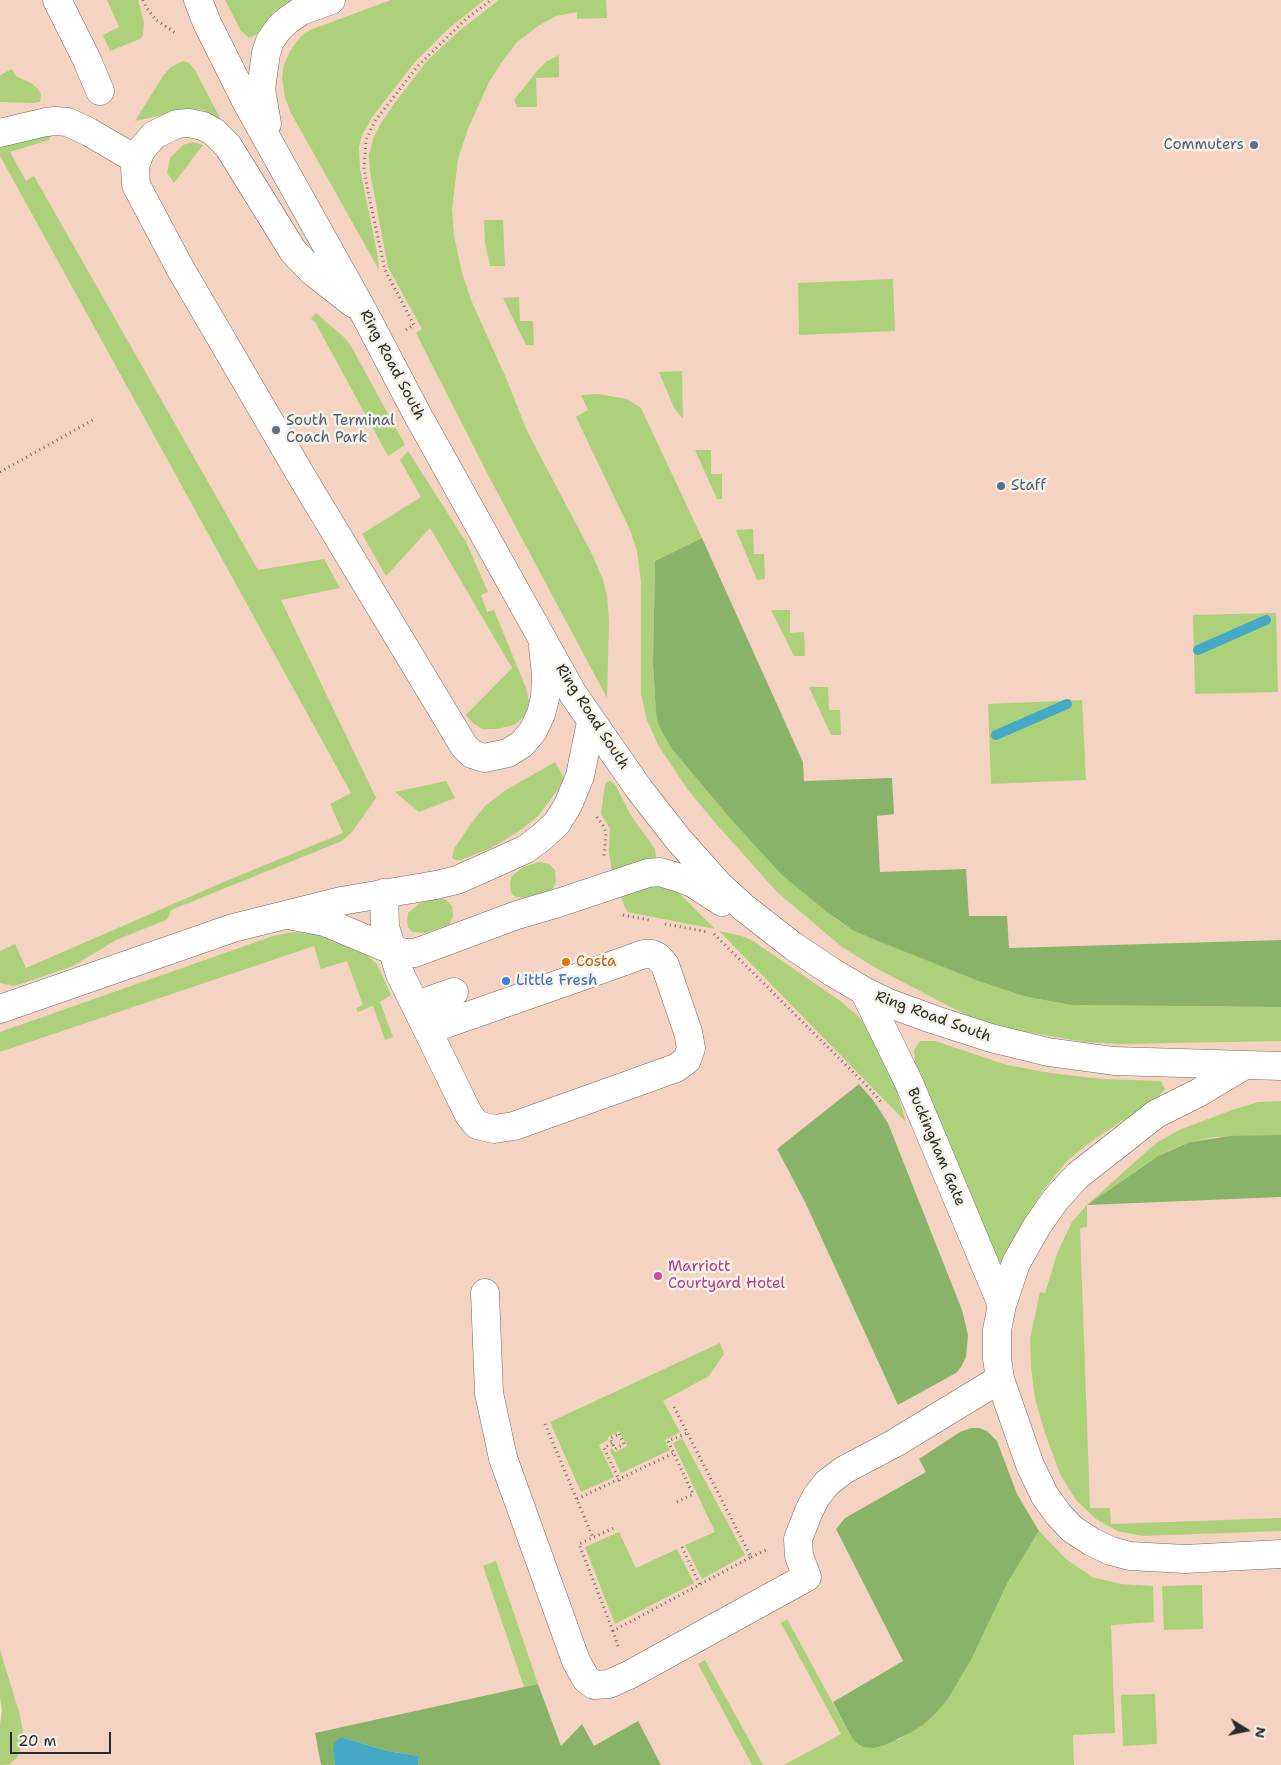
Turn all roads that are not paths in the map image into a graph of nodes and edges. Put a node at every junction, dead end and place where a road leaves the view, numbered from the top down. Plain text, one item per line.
1 (57, 0) edge
2 (198, 0) edge
3 (332, 0) edge
4 (100, 91) dead end
5 (0, 134) edge
6 (273, 150) junction
7 (136, 160) junction
8 (363, 311) junction
9 (542, 638) junction
10 (591, 722) junction
11 (384, 893) junction
12 (285, 915) junction
13 (793, 946) junction
14 (392, 950) junction
15 (864, 991) junction
16 (454, 992) dead end
17 (416, 1005) junction
18 (0, 1009) edge
19 (428, 1030) junction
20 (1245, 1064) junction
21 (1281, 1066) edge
22 (484, 1292) dead end
23 (1002, 1305) junction
24 (1000, 1379) junction
25 (1281, 1554) edge

1 - 4 street
2 - 6 street, Ring Road South
3 - 6 street
5 - 7 street
6 - 8 street, Ring Road South
7 - 8 street
7 - 9 street
8 - 9 street, Ring Road South
9 - 10 street, Ring Road South
10 - 11 street
10 - 13 street, Ring Road South
11 - 12 street
11 - 14 street
12 - 14 street
12 - 18 street
13 - 14 street
13 - 15 street, Ring Road South
14 - 17 street
15 - 20 street, Ring Road South
15 - 23 street, Buckingham Gate
16 - 17 street
17 - 19 street
19 - 19 street
20 - 21 street, Ring Road South
20 - 23 street
22 - 24 street
23 - 24 street
24 - 25 street

